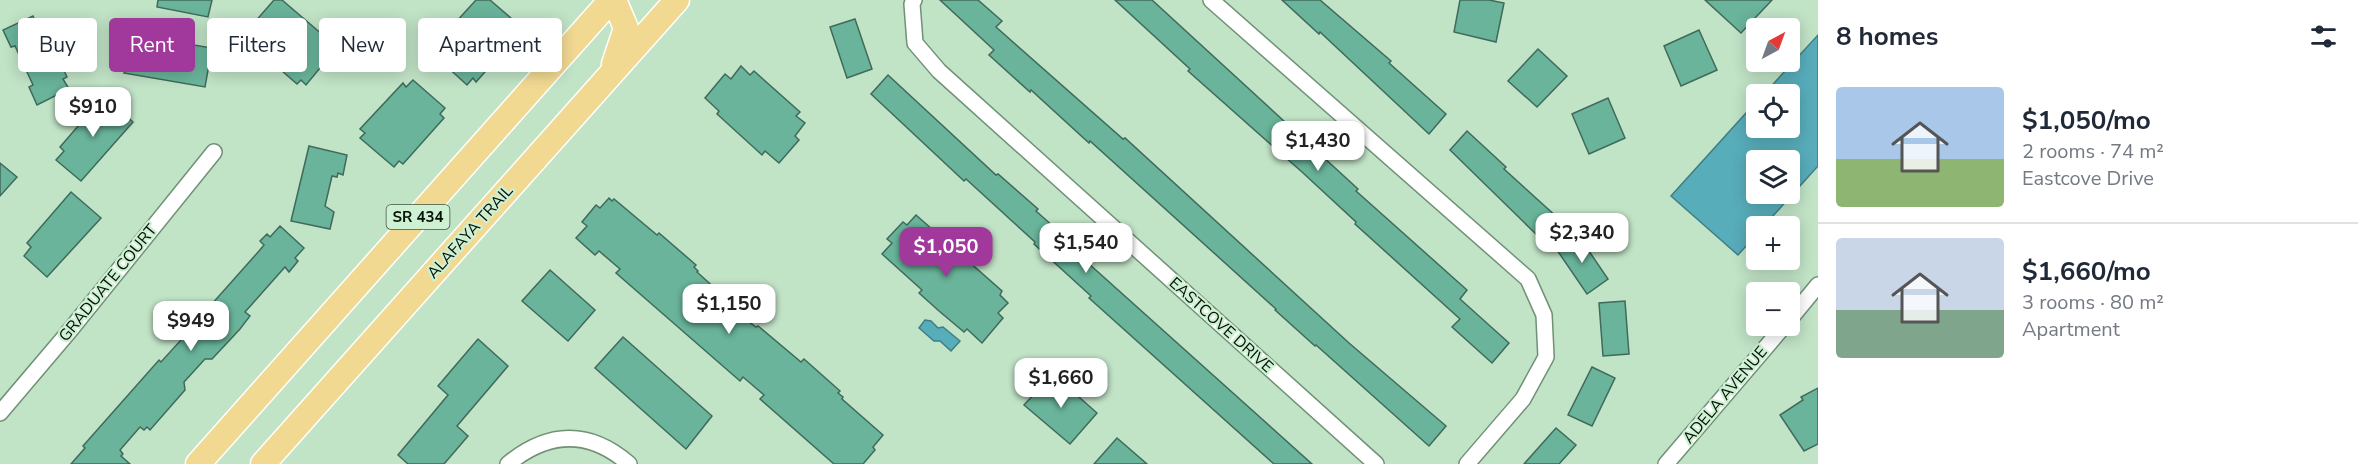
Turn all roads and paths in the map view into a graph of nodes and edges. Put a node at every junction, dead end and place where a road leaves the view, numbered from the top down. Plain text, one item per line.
1 (613, 0) edge
2 (651, 0) edge
3 (677, 0) edge
4 (914, 0) edge
5 (1211, 0) edge
6 (655, 24) junction
7 (610, 75) junction
8 (214, 152) dead end
9 (1818, 285) edge
10 (1800, 307) edge
11 (1775, 336) edge
12 (0, 412) edge
13 (198, 464) edge
14 (263, 464) edge
15 (508, 464) edge
16 (628, 464) edge
17 (1376, 464) edge
18 (1467, 464) edge
19 (1666, 464) edge

1 - 7 main road
1 - 13 main road, SR 434
2 - 6 main road
3 - 6 main road, ALAFAYA TRAIL / SR 434
4 - 17 street, EASTCOVE DRIVE
5 - 18 street
6 - 7 main road, ALAFAYA TRAIL / SR 434
7 - 14 main road, ALAFAYA TRAIL / SR 434
8 - 12 street, GRADUATE COURT
9 - 10 street
11 - 19 street, ADELA AVENUE
15 - 16 street

